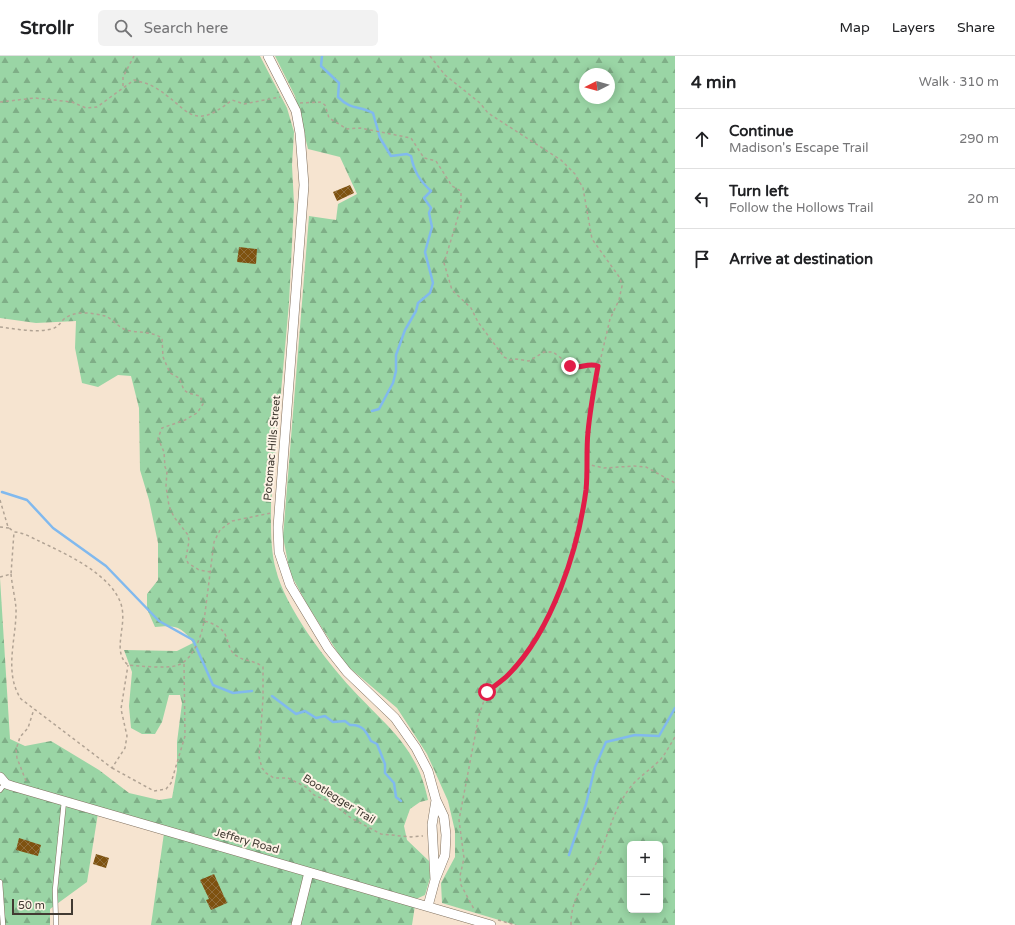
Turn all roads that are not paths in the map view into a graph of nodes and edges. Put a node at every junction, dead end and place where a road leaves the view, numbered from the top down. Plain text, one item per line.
1 (268, 56) edge
2 (3, 785) edge
3 (436, 800) junction
4 (64, 801) junction
5 (309, 872) junction
6 (435, 880) junction
7 (0, 882) edge
8 (428, 906) junction
9 (491, 921) edge
10 (3, 925) edge
11 (56, 925) edge
12 (296, 925) edge

1 - 3 street, Potomac Hills Street
2 - 4 street, Jeffery Road
3 - 6 street, Potomac Hills Street
3 - 6 street, Potomac Hills Street
4 - 5 street, Jeffery Road
4 - 11 lane
5 - 8 street, Jeffery Road
5 - 12 street
6 - 8 street, Potomac Hills Street
7 - 10 lane
8 - 9 street, Jeffery Road

